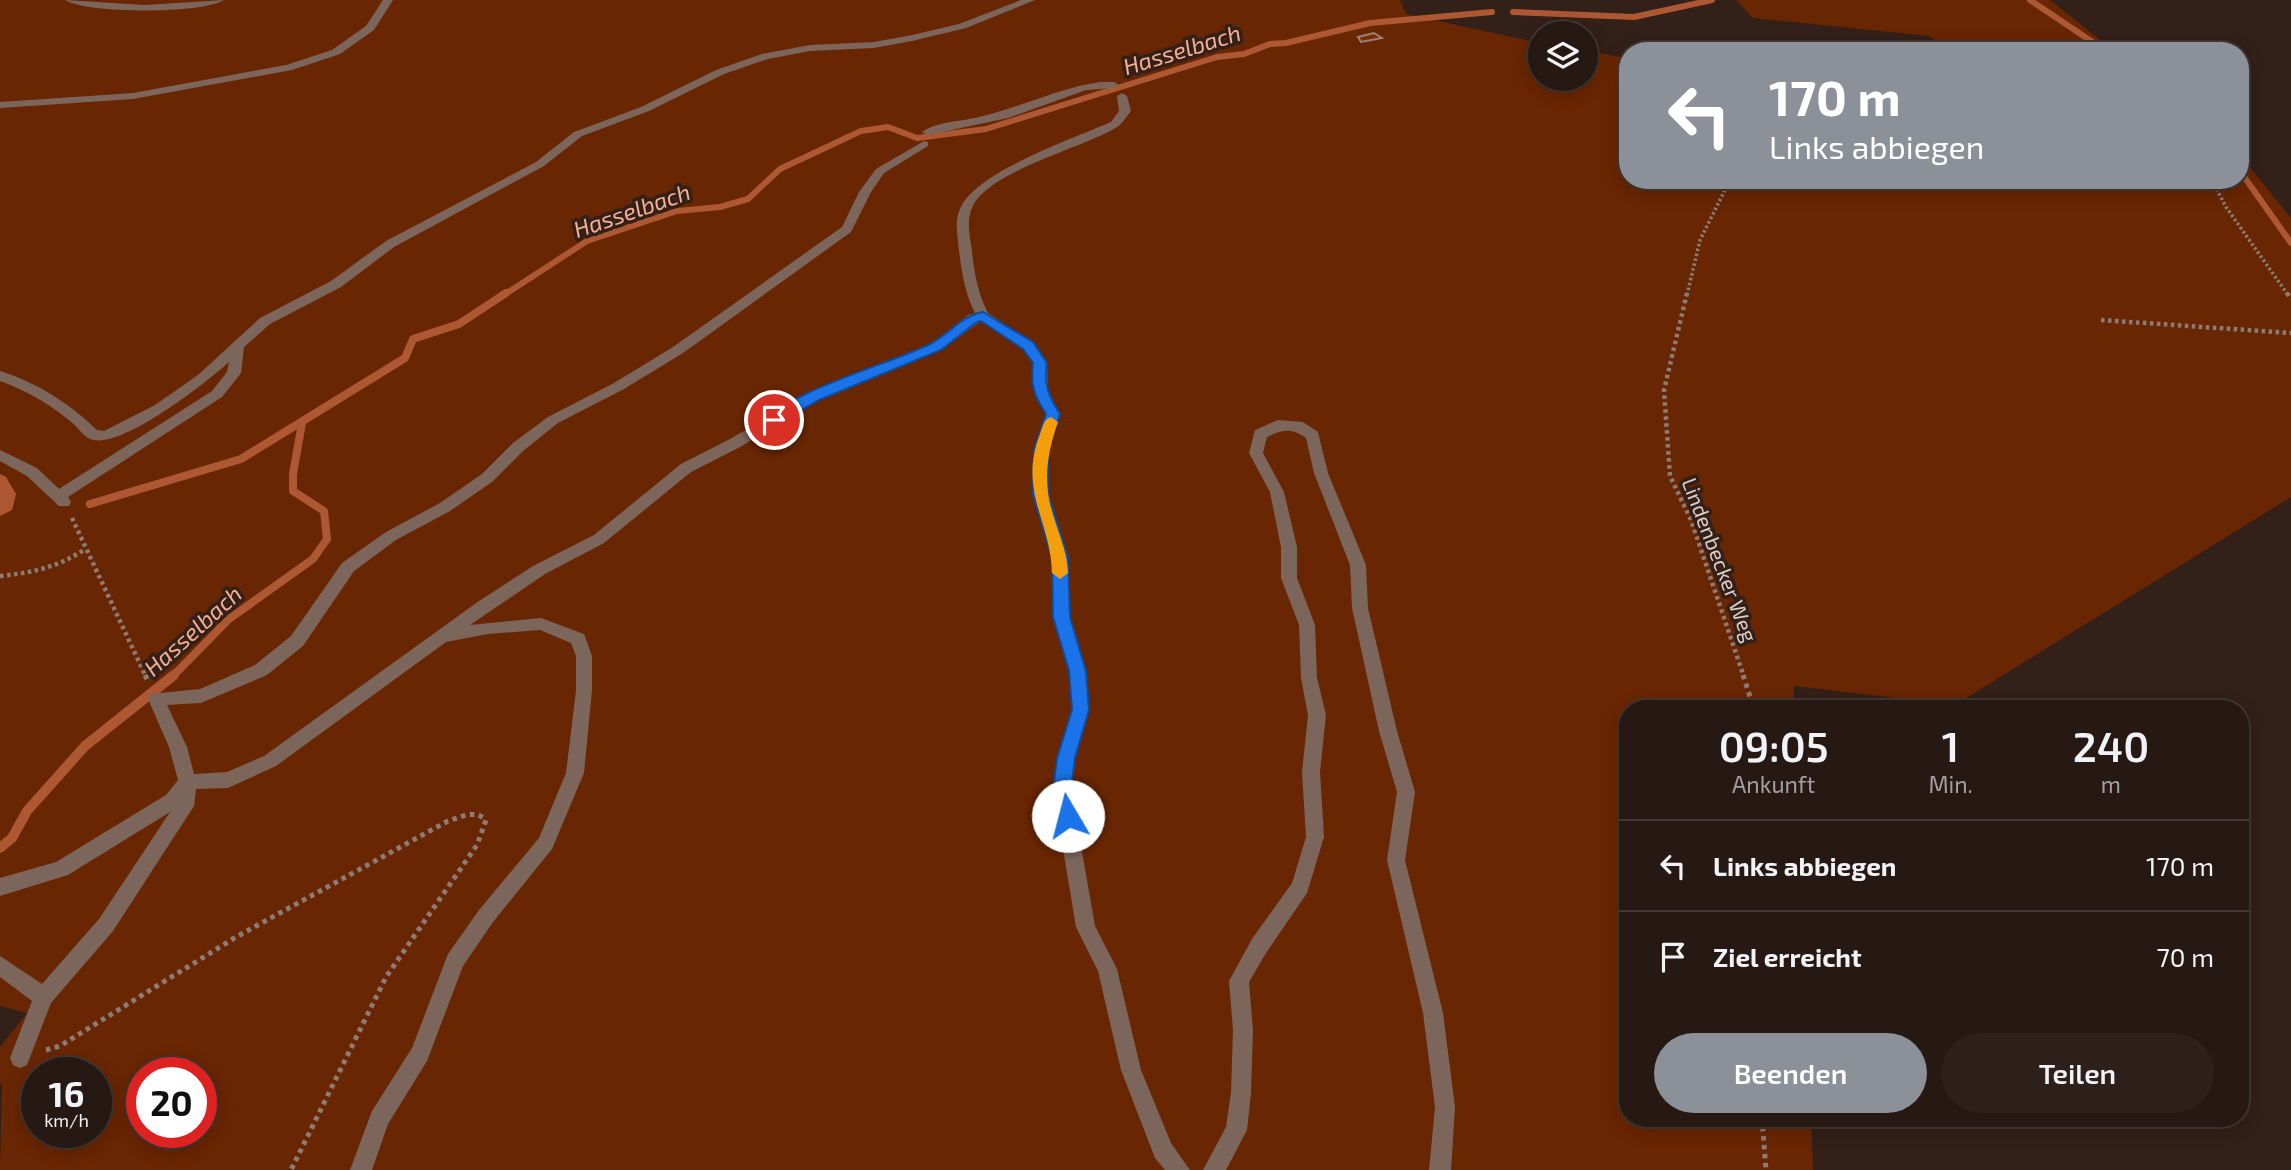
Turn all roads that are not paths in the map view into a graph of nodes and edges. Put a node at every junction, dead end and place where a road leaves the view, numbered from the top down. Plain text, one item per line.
1 (70, 0) edge
2 (219, 0) edge
3 (388, 0) edge
4 (1030, 0) edge
5 (0, 105) edge
6 (983, 316) junction
7 (239, 346) junction
8 (0, 376) edge
9 (0, 455) edge
10 (438, 637) junction
11 (187, 782) junction
12 (0, 887) edge
13 (0, 965) edge
14 (43, 997) junction
15 (19, 1058) road end
16 (360, 1170) edge
17 (1179, 1170) edge
18 (1213, 1170) edge
19 (1440, 1170) edge

1 - 2 lane
3 - 5 lane
4 - 7 lane
6 - 10 lane
6 - 11 lane
6 - 17 lane
7 - 8 lane
7 - 9 lane
10 - 11 lane
10 - 16 lane
11 - 12 lane
11 - 14 lane
13 - 14 lane
14 - 15 lane
18 - 19 lane

